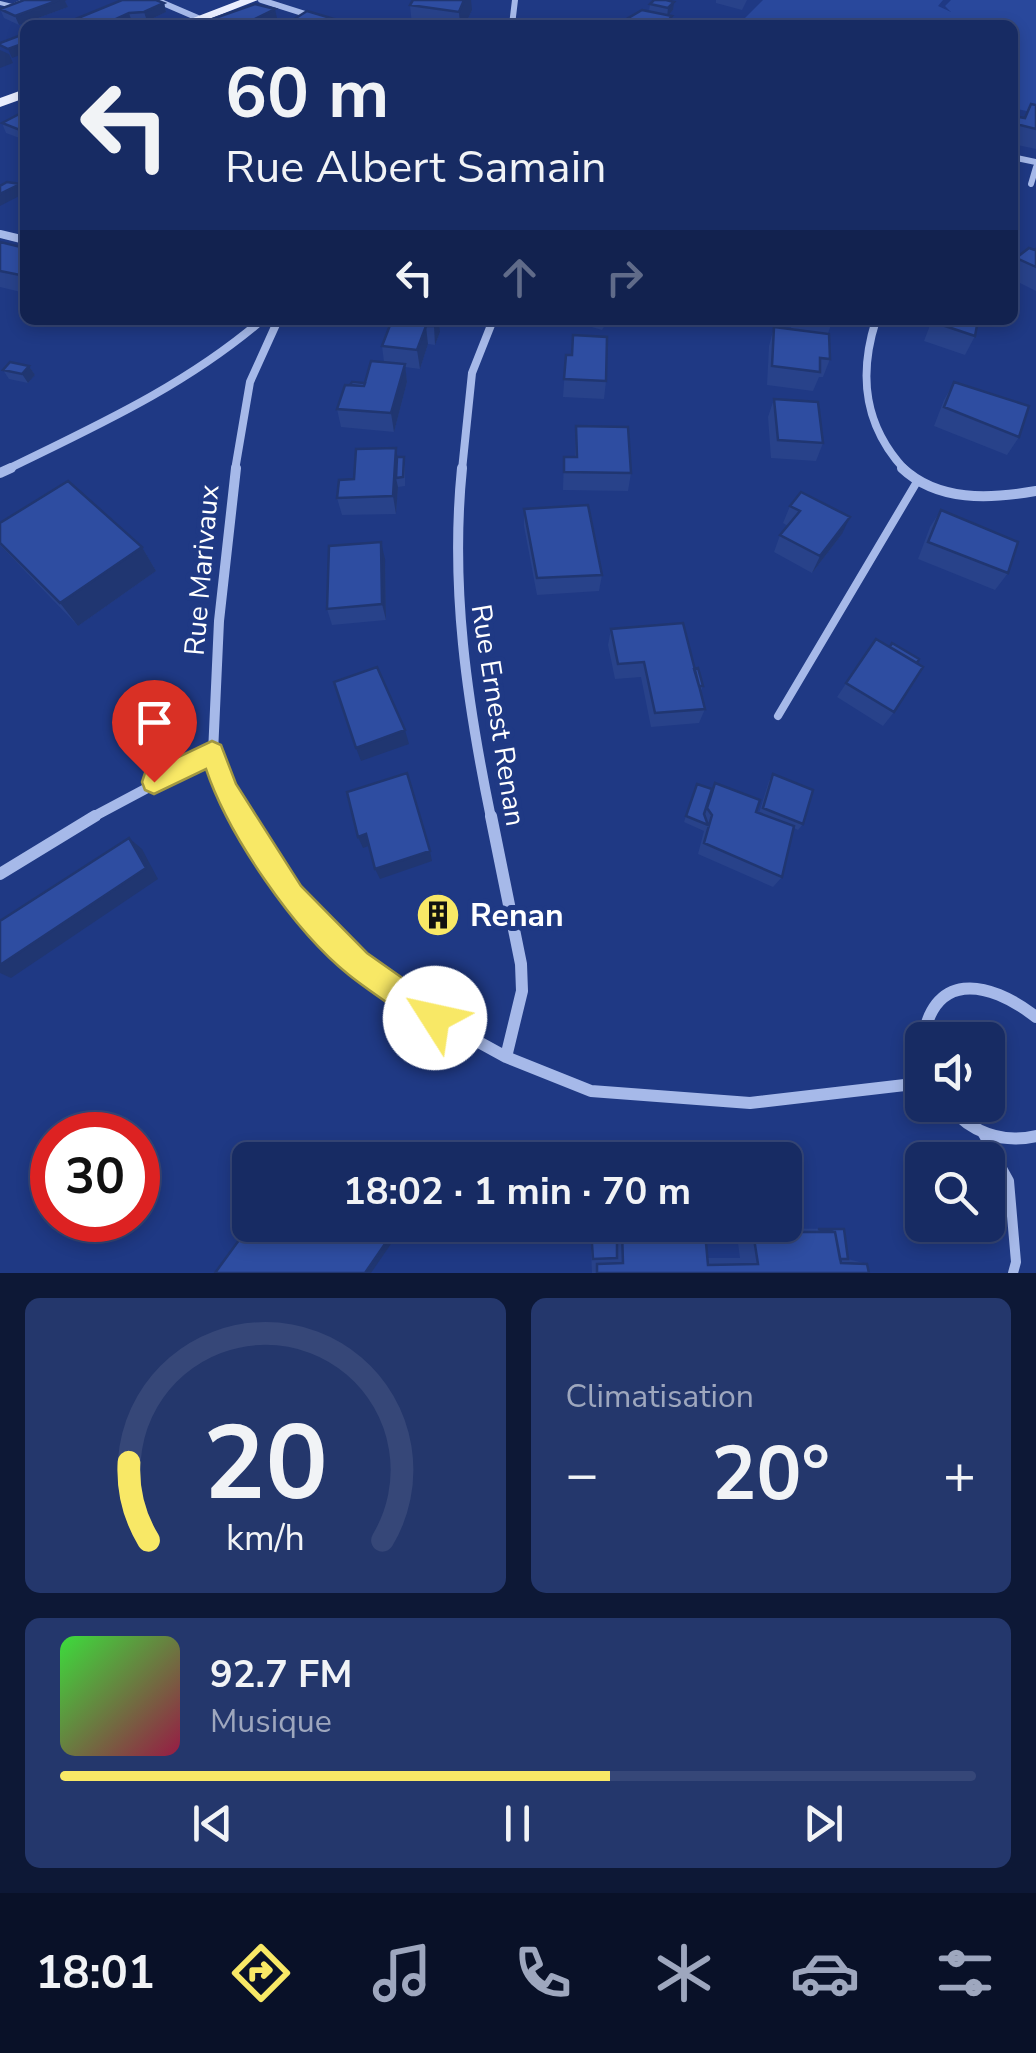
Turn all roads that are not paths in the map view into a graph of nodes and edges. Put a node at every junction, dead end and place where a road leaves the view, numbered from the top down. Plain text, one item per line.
1 (26, 0) edge
2 (156, 0) edge
3 (222, 0) edge
4 (252, 0) edge
5 (261, 0) edge
6 (0, 4) edge
7 (198, 18) junction
8 (193, 20) edge
9 (324, 20) edge
10 (1036, 164) edge
11 (1030, 184) dead end
12 (256, 325) edge
13 (276, 325) edge
14 (491, 325) edge
15 (874, 325) edge
16 (0, 473) edge
17 (918, 480) junction
18 (1036, 492) edge
19 (778, 716) dead end
20 (212, 753) junction
21 (0, 874) edge
22 (1035, 1014) edge
23 (925, 1022) edge
24 (506, 1057) junction
25 (905, 1085) edge
26 (969, 1122) edge
27 (982, 1132) junction
28 (1036, 1136) edge
29 (1013, 1273) edge

1 - 6 lane
2 - 7 street
3 - 7 main road
4 - 7 main road
5 - 9 street
7 - 8 main road
10 - 11 street
12 - 16 street
13 - 20 street, Rue Marivaux
14 - 24 street, Rue Ernest Renan
15 - 17 street
17 - 18 street
17 - 19 lane
20 - 21 street
20 - 24 street, Rue Marivaux
22 - 23 street
24 - 25 street, Rue Marivaux
26 - 27 street
27 - 28 street
27 - 29 lane

